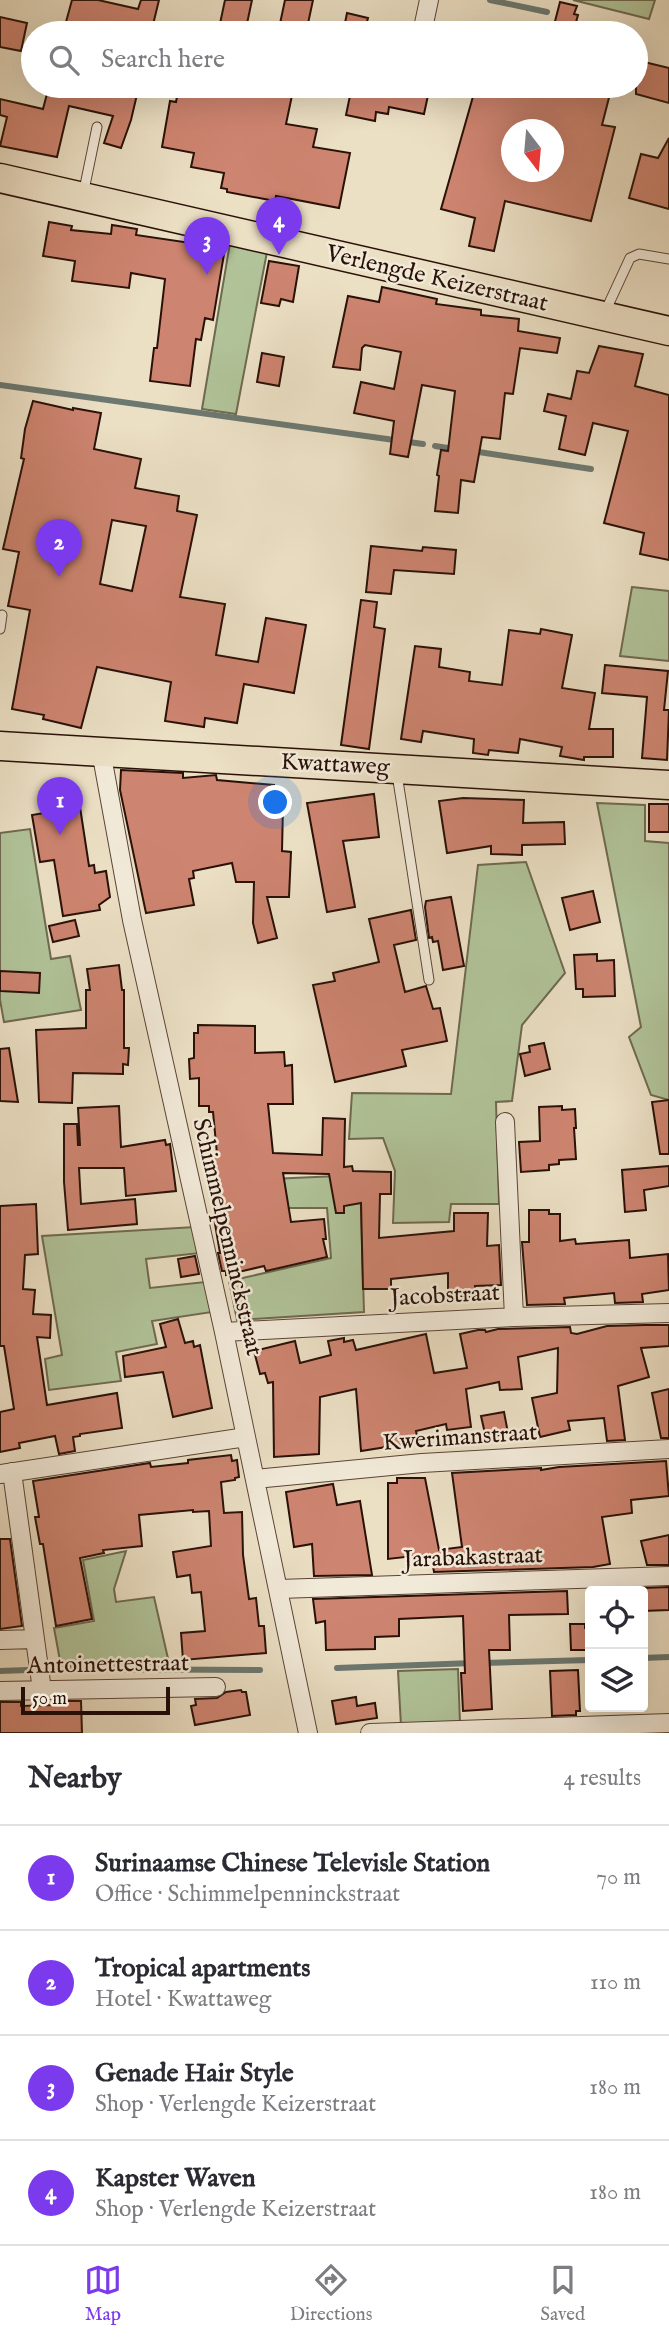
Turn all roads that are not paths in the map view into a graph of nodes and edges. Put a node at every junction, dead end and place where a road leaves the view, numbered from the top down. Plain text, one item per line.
1 (429, 0) edge
2 (425, 21) edge
3 (97, 127) dead end
4 (0, 178) edge
5 (83, 196) junction
6 (669, 259) edge
7 (603, 317) junction
8 (669, 331) edge
9 (2, 615) edge
10 (0, 629) edge
11 (0, 746) edge
12 (101, 751) junction
13 (397, 768) junction
14 (669, 785) edge
15 (429, 980) dead end
16 (505, 1122) dead end
17 (669, 1313) edge
18 (514, 1317) junction
19 (224, 1332) junction
20 (246, 1437) junction
21 (669, 1449) edge
22 (6, 1473) edge
23 (255, 1479) junction
24 (669, 1576) edge
25 (279, 1589) junction
26 (35, 1639) junction
27 (0, 1640) edge
28 (216, 1687) dead end
29 (42, 1690) junction
30 (0, 1691) edge
31 (669, 1723) edge
32 (308, 1733) edge
33 (370, 1733) edge

1 - 2 street
3 - 5 lane
4 - 5 main road, Verlengde Keizerstraat
5 - 7 main road, Verlengde Keizerstraat
6 - 7 lane
7 - 8 main road, Verlengde Keizerstraat
9 - 10 lane
11 - 12 main road, Kwattaweg
12 - 13 main road, Kwattaweg
12 - 19 street, Schimmelpenninckstraat
13 - 14 main road, Kwattaweg
13 - 15 lane
16 - 18 street
17 - 18 street, Jacobstraat
18 - 19 street, Jacobstraat
19 - 20 street, Schimmelpenninckstraat
20 - 22 street
20 - 23 street, Schimmelpenninckstraat
21 - 23 street, Kwerimanstraat
22 - 26 street
23 - 25 street, Schimmelpenninckstraat
24 - 25 street, Jarabakastraat
25 - 32 street, Schimmelpenninckstraat
26 - 27 street
26 - 29 street
28 - 29 street, Antoinettestraat
29 - 30 street, Antoinettestraat
31 - 33 street

